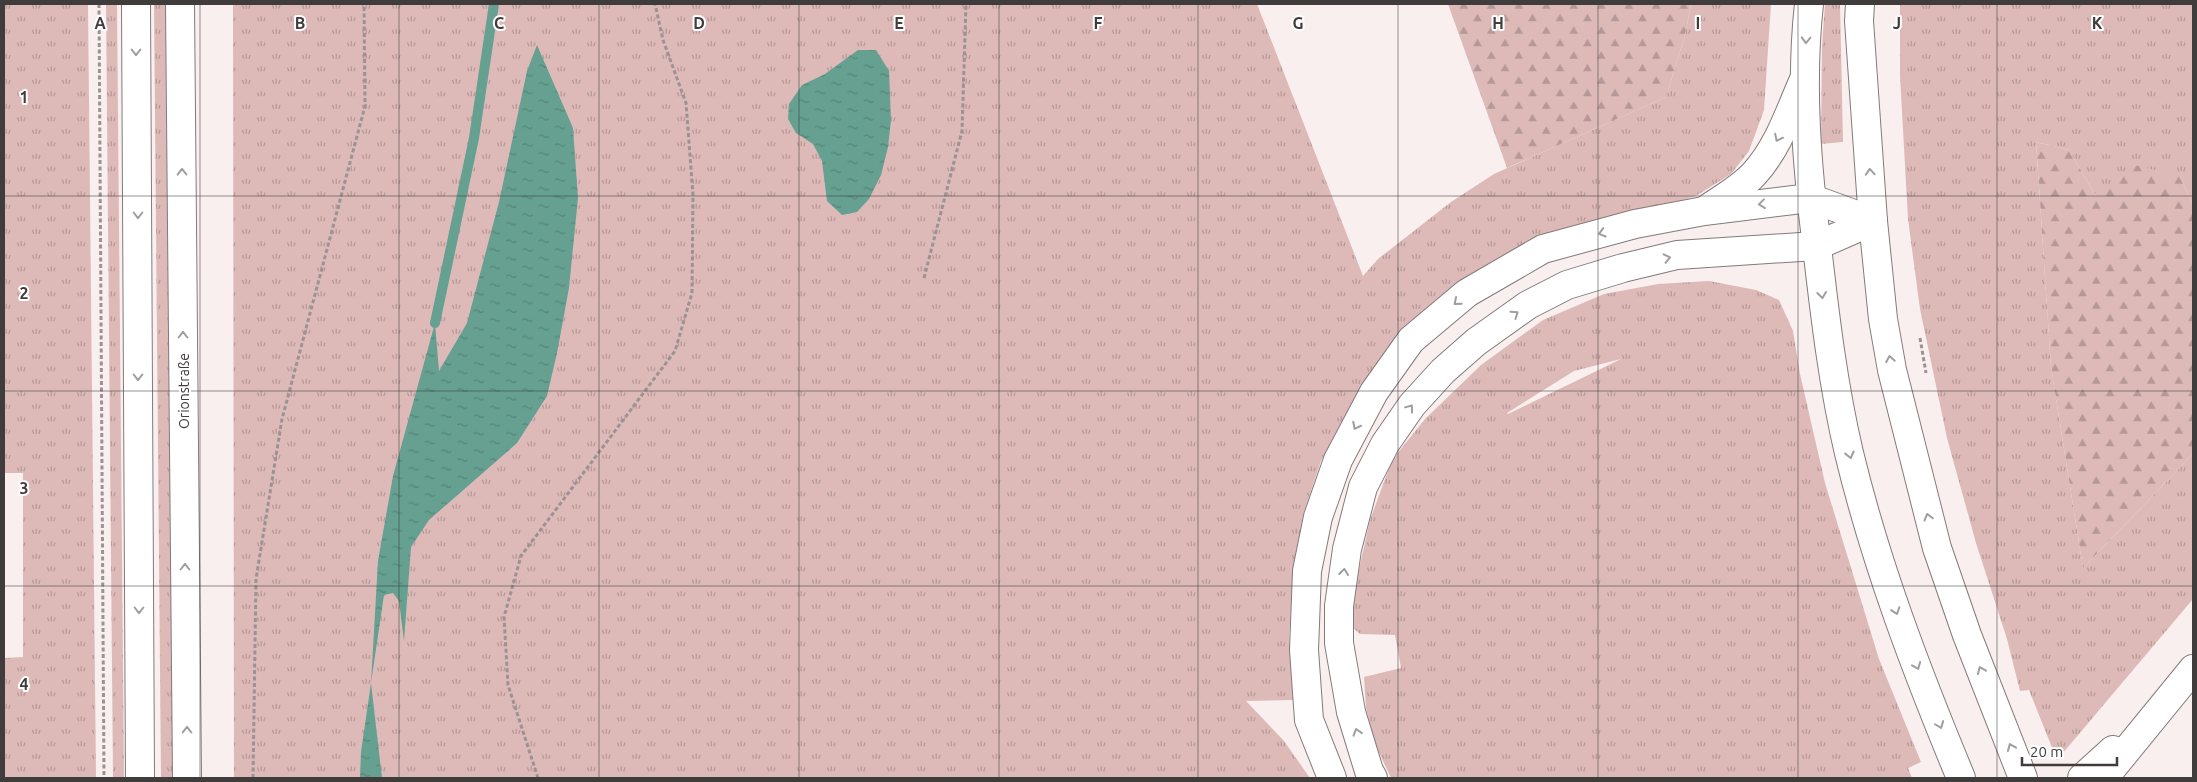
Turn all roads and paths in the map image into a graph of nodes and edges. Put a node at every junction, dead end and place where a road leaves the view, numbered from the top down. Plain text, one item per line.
1 (99, 4) edge
2 (136, 4) edge
3 (180, 4) edge
4 (364, 4) edge
5 (655, 4) edge
6 (966, 4) edge
7 (1809, 4) edge
8 (1860, 4) edge
9 (1805, 77) junction
10 (1810, 198) junction
11 (1704, 211) junction
12 (1873, 221) junction
13 (1816, 246) junction
14 (924, 278) dead end
15 (1919, 335) dead end
16 (1928, 380) dead end
17 (2193, 669) edge
18 (2168, 700) junction
19 (1957, 768) edge
20 (104, 778) edge
21 (140, 778) edge
22 (187, 778) edge
23 (252, 778) edge
24 (538, 778) edge
25 (1332, 778) edge
26 (1373, 778) edge
27 (2023, 778) edge
28 (2082, 778) edge
29 (2104, 778) edge

1 - 20 path
2 -> 21 main road
22 -> 3 main road, Orionstraße
4 - 23 path
5 - 24 path
6 - 14 path
7 -> 9 main road
12 -> 8 main road
9 - 10 main road
9 -> 11 main road
10 -> 11 main road
10 - 12 main road
10 - 13 main road
11 -> 25 main road
12 - 13 main road
27 -> 12 main road
13 -> 19 main road
26 -> 13 main road
15 - 16 path
17 - 18 main road
18 - 28 main road
18 - 29 main road

